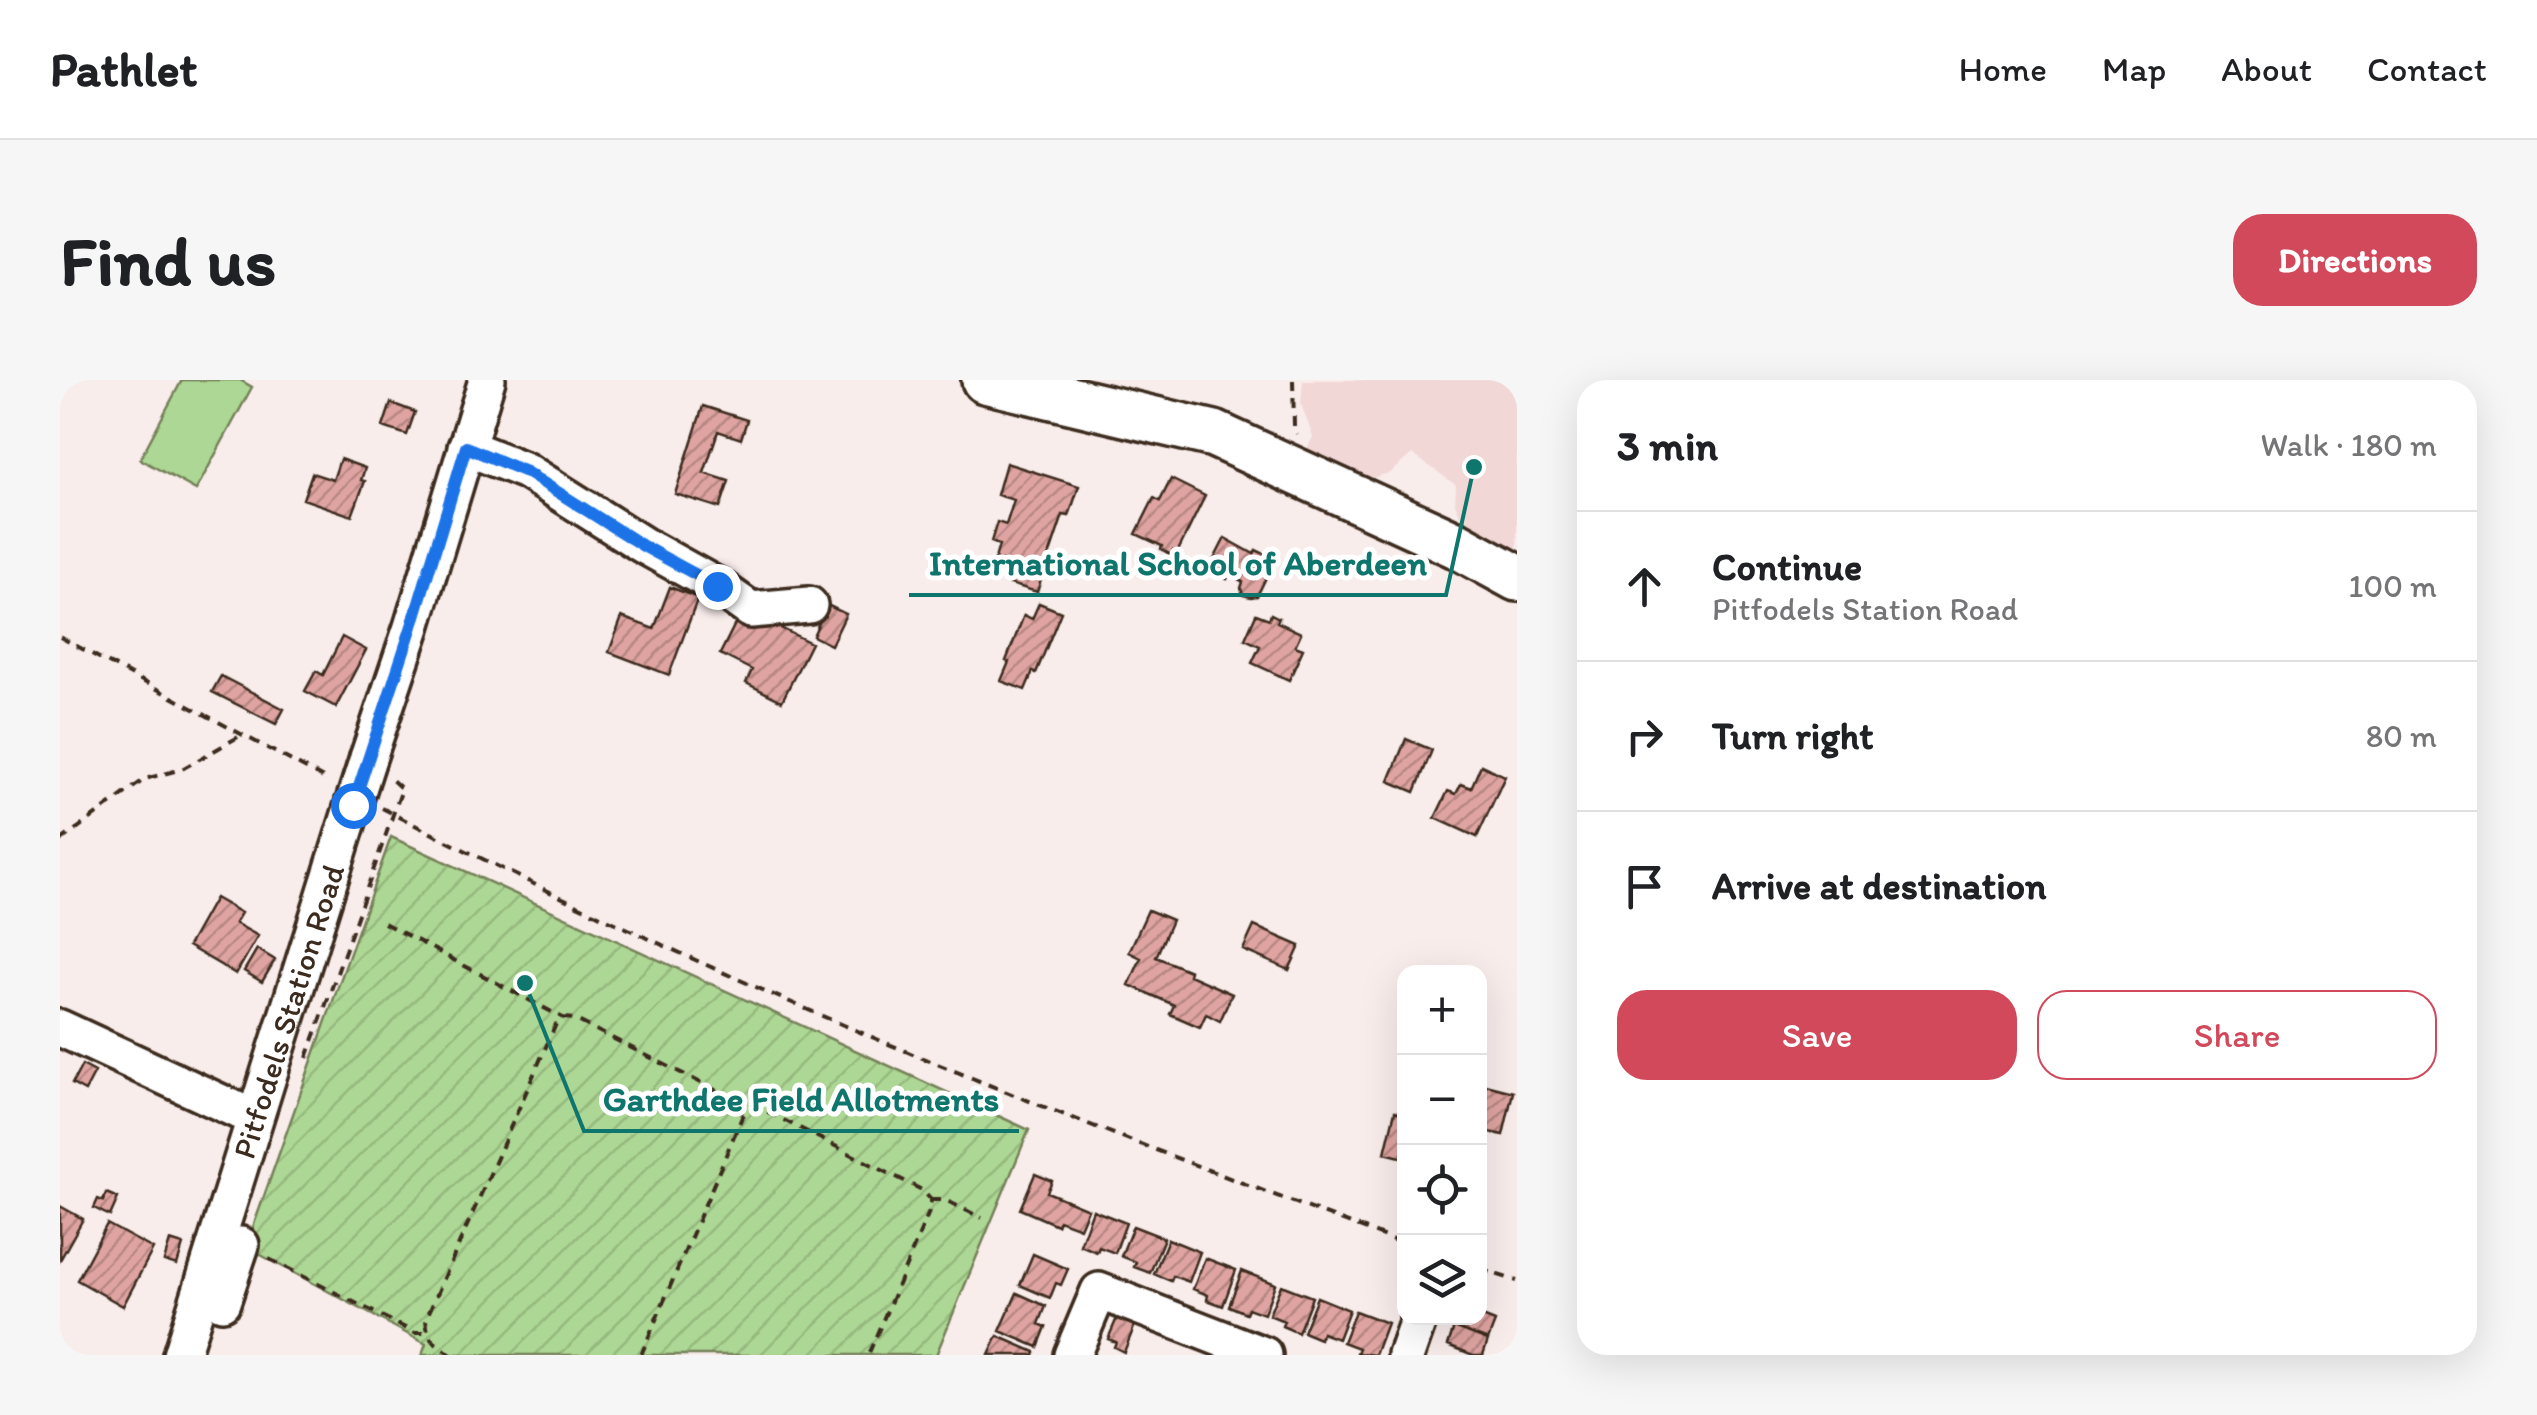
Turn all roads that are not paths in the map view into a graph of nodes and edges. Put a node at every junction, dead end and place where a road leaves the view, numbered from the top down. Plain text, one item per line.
1 (486, 380) edge
2 (985, 380) edge
3 (466, 447) junction
4 (1517, 578) edge
5 (809, 606) dead end
6 (60, 1028) edge
7 (254, 1118) junction
8 (241, 1245) road end
9 (1417, 1325) edge
10 (181, 1355) edge
11 (204, 1355) edge
12 (1072, 1355) edge
13 (1264, 1355) edge
14 (1406, 1355) edge

1 - 3 street, Pitfodels Station Road
2 - 4 main road
3 - 5 street
3 - 7 street, Pitfodels Station Road, bridge
6 - 7 street
7 - 10 street, Pitfodels Station Road
8 - 11 street
9 - 14 street
12 - 13 street

